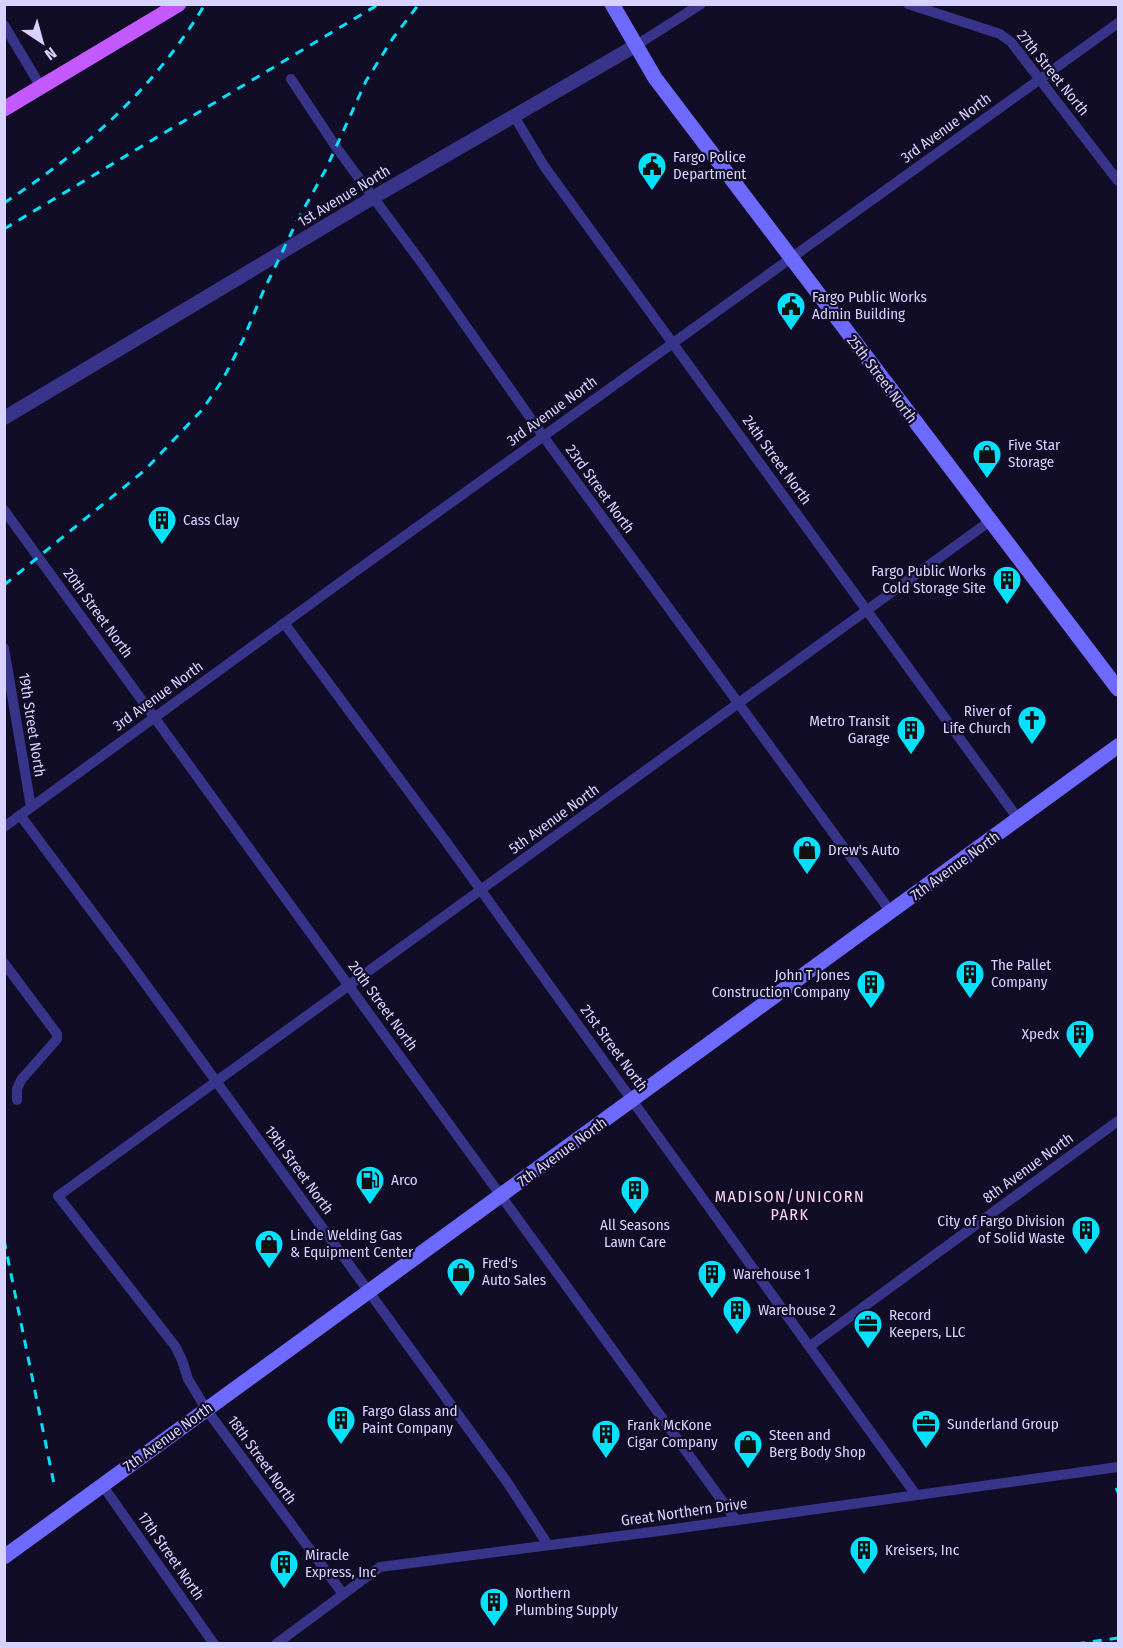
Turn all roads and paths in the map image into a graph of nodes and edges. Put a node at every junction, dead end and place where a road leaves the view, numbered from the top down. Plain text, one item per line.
1 (178, 4) edge
2 (612, 4) edge
3 (701, 4) edge
4 (908, 4) edge
5 (1119, 22) edge
6 (4, 25) edge
7 (635, 46) junction
8 (1041, 78) junction
9 (291, 79) dead end
10 (41, 87) junction
11 (4, 109) edge
12 (514, 116) junction
13 (1119, 181) edge
14 (374, 198) junction
15 (790, 258) junction
16 (673, 343) junction
17 (4, 418) edge
18 (543, 436) junction
19 (4, 510) edge
20 (990, 521) junction
21 (867, 610) junction
22 (284, 623) junction
23 (4, 648) edge
24 (1119, 689) edge
25 (739, 703) junction
26 (155, 717) junction
27 (1119, 746) edge
28 (31, 807) junction
29 (20, 815) junction
30 (1019, 820) junction
31 (4, 827) edge
32 (481, 890) junction
33 (891, 912) junction
34 (4, 963) edge
35 (350, 985) junction
36 (216, 1081) junction
37 (17, 1100) dead end
38 (633, 1100) junction
39 (1119, 1121) edge
40 (58, 1196) joint
41 (502, 1196) junction
42 (369, 1292) junction
43 (810, 1346) junction
44 (206, 1409) junction
45 (1119, 1467) edge
46 (103, 1486) junction
47 (916, 1495) junction
48 (736, 1520) junction
49 (549, 1545) junction
50 (4, 1557) edge
51 (343, 1594) junction
52 (214, 1644) edge
53 (276, 1644) edge

1 - 10 main road
2 - 7 main road, 25th Street North
3 - 7 street, 1st Avenue North
4 - 8 street, 27th Street North
5 - 8 street, 3rd Avenue North
6 - 10 street
7 - 12 street, 1st Avenue North
7 - 15 main road, 25th Street North
8 - 13 street, 27th Street North
8 - 15 street, 3rd Avenue North
9 - 14 street, 23rd Street North
10 - 11 main road
12 - 14 street, 1st Avenue North
12 - 16 street, 24th Street North
14 - 17 street, 1st Avenue North
14 - 18 street, 23rd Street North
15 - 16 street, 3rd Avenue North
15 - 20 main road, 25th Street North
16 - 18 street, 3rd Avenue North
16 - 21 street, 24th Street North
18 - 22 street, 3rd Avenue North
18 - 25 street, 23rd Street North
19 - 26 street, 20th Street North
20 - 21 street, 5th Avenue North
20 - 24 main road, 25th Street North
21 - 25 street, 5th Avenue North
21 - 30 street, 24th Street North
22 - 26 street, 3rd Avenue North
22 - 32 street, 21st Street North
23 - 28 street, 19th Street North
25 - 32 street, 5th Avenue North
25 - 33 street, 23rd Street North
26 - 28 street, 3rd Avenue North
26 - 35 street, 20th Street North
27 - 30 main road, 7th Avenue North
28 - 29 street, 3rd Avenue North
29 - 31 street, 3rd Avenue North
29 - 36 street, 19th Street North
30 - 33 main road, 7th Avenue North
32 - 35 street, 5th Avenue North
32 - 38 street, 21st Street North
33 - 38 main road, 7th Avenue North
34 - 37 street
35 - 36 street, 5th Avenue North
35 - 41 street, 20th Street North
36 - 40 street, 5th Avenue North
36 - 42 street, 19th Street North
38 - 41 main road, 7th Avenue North
38 - 43 street, 21st Street North
39 - 43 street, 8th Avenue North
40 - 44 street, 18th Street North
41 - 42 main road, 7th Avenue North
41 - 48 street, 20th Street North
42 - 44 main road, 7th Avenue North
42 - 49 street, 19th Street North
43 - 47 street, 21st Street North
44 - 46 main road, 7th Avenue North
44 - 51 street, 18th Street North
45 - 47 street, Great Northern Drive
46 - 50 main road, 7th Avenue North
46 - 52 street, 17th Street North
47 - 48 street, Great Northern Drive
48 - 49 street, Great Northern Drive
49 - 51 street, Great Northern Drive
51 - 53 street, Great Northern Drive

